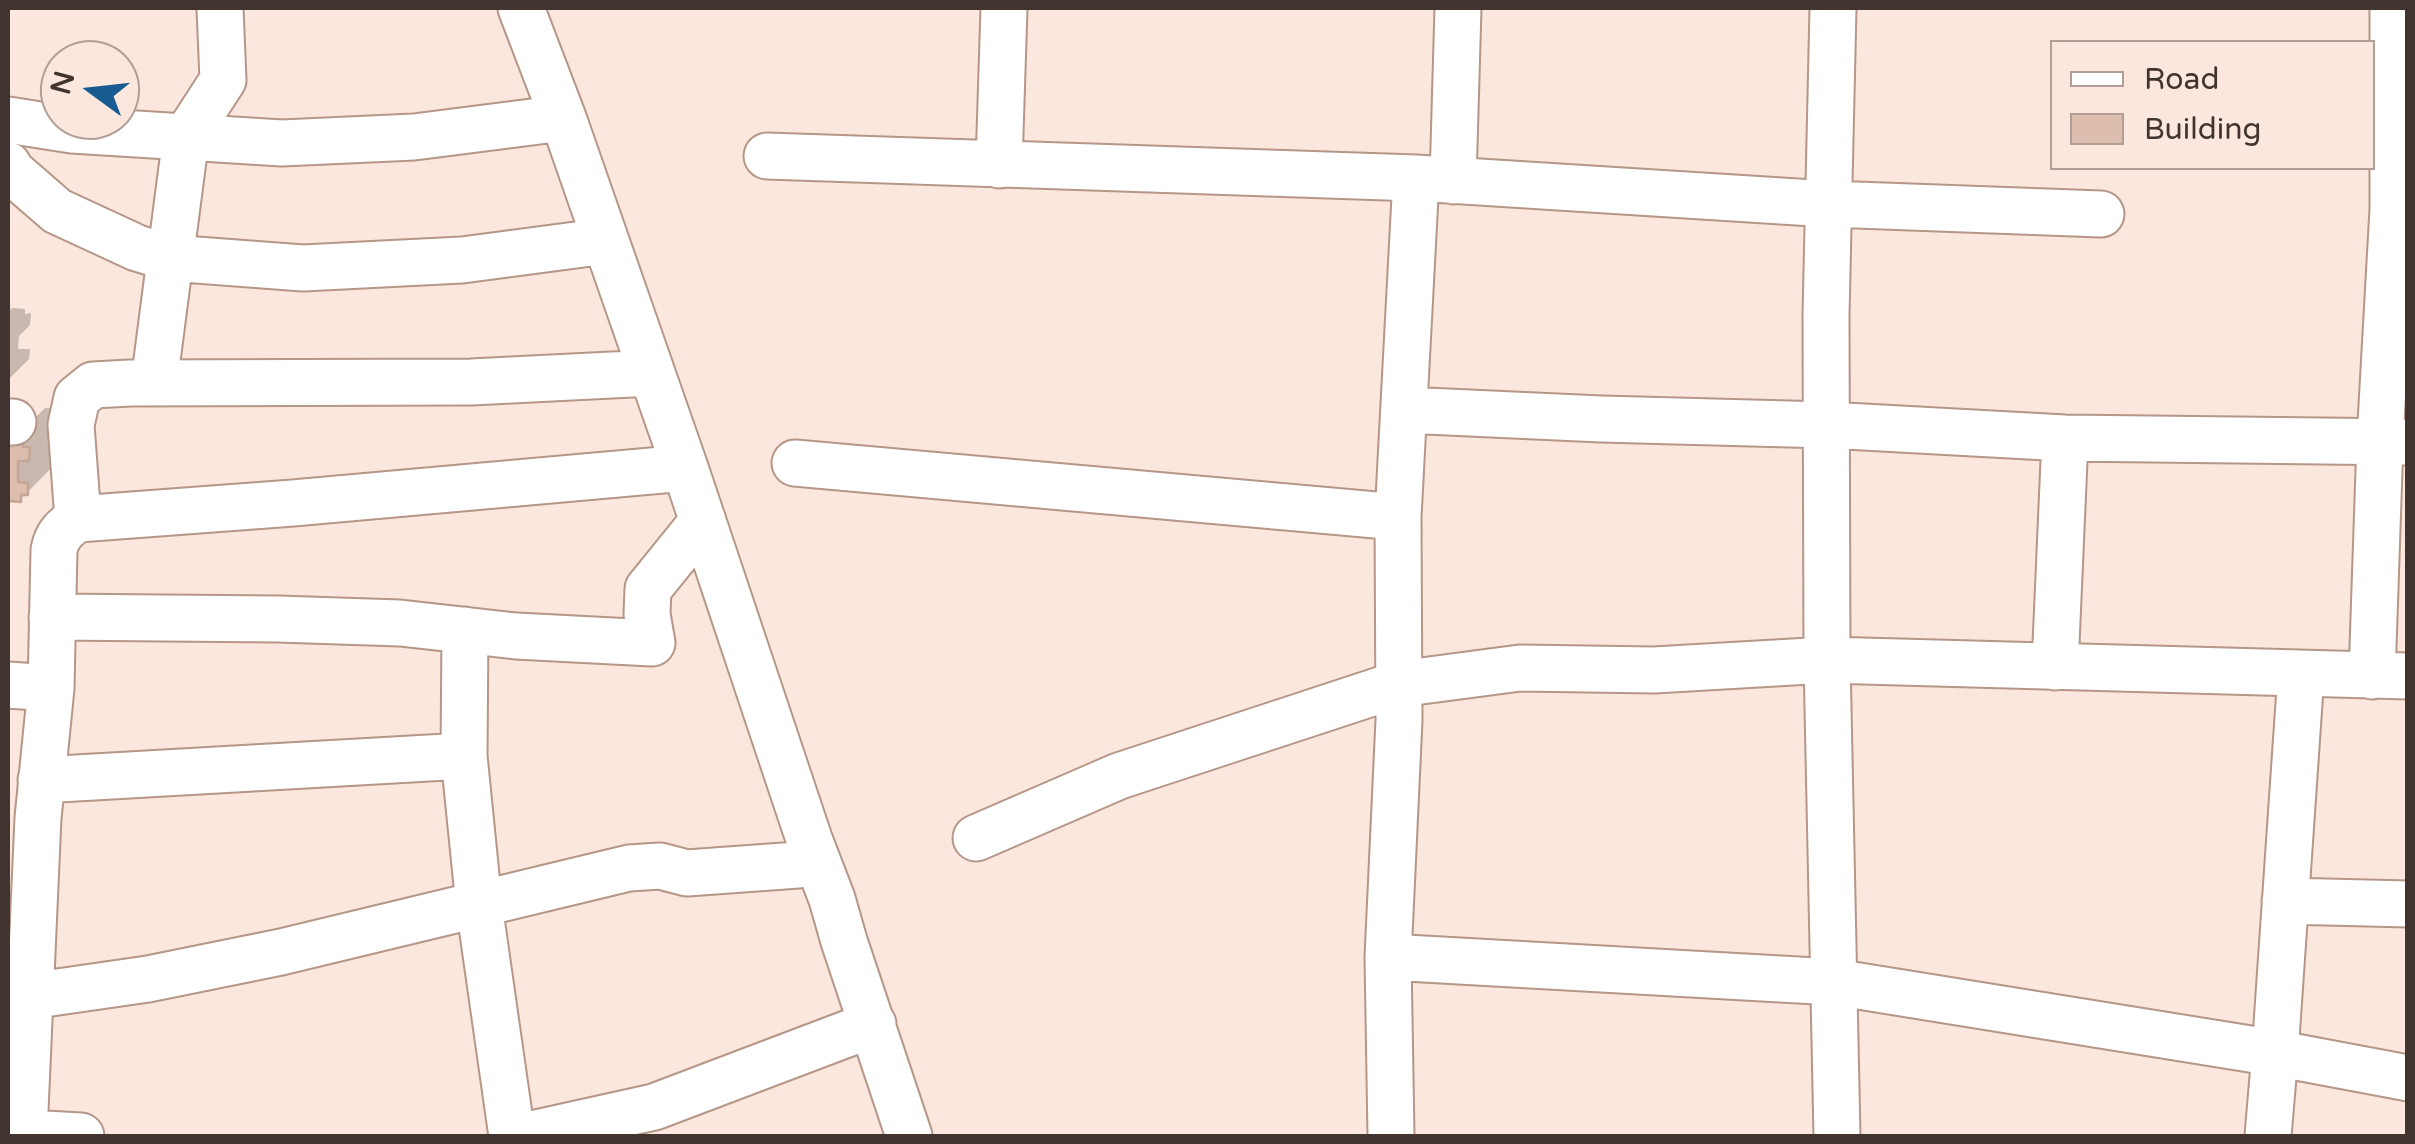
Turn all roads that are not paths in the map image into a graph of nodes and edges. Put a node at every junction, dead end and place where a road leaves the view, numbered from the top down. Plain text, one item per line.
1 (220, 8) edge
2 (521, 8) edge
3 (1004, 8) edge
4 (1458, 8) edge
5 (1832, 8) edge
6 (2392, 8) edge
7 (563, 118) junction
8 (8, 120) edge
9 (186, 137) junction
10 (767, 156) dead end
11 (8, 165) edge
12 (999, 165) junction
13 (1434, 180) junction
14 (1829, 204) junction
15 (2400, 210) edge
16 (2102, 214) dead end
17 (606, 241) junction
18 (170, 258) junction
19 (652, 374) junction
20 (154, 383) junction
21 (1404, 410) junction
22 (1826, 425) junction
23 (2064, 438) junction
24 (2394, 442) edge
25 (795, 463) dead end
26 (686, 468) junction
27 (1398, 517) junction
28 (78, 519) junction
29 (703, 521) junction
30 (52, 617) junction
31 (465, 630) junction
32 (1827, 660) junction
33 (2055, 667) junction
34 (2300, 674) junction
35 (2390, 676) edge
36 (1399, 684) junction
37 (29, 687) edge
38 (464, 756) junction
39 (42, 780) junction
40 (976, 838) dead end
41 (817, 860) junction
42 (21, 893) edge
43 (2286, 901) junction
44 (2408, 904) edge
45 (479, 906) junction
46 (1388, 957) junction
47 (1834, 982) junction
48 (30, 996) junction
49 (873, 1024) junction
50 (2276, 1053) junction
51 (2408, 1078) edge
52 (16, 1133) edge
53 (906, 1135) edge
54 (82, 1136) edge
55 (512, 1136) edge
56 (523, 1136) edge
57 (1391, 1136) edge
58 (1837, 1136) edge
59 (2268, 1136) edge

1 - 9 street
2 - 7 street
3 - 12 street
4 - 13 street
5 - 14 street
6 - 15 street
7 - 9 street
7 - 17 street
8 - 9 street
9 - 18 street
10 - 12 street
11 - 18 street
12 - 13 street
13 - 14 street
13 - 21 street
14 - 16 street
14 - 22 street
15 - 24 street
17 - 18 street
17 - 19 street
18 - 20 street
19 - 20 street
19 - 26 street
20 - 28 street
21 - 22 street
21 - 27 street
22 - 23 street
22 - 32 street
23 - 24 street
23 - 33 street
24 - 35 street
25 - 27 street
26 - 28 street
26 - 29 street
27 - 36 street
28 - 30 street
29 - 31 street
29 - 41 street
30 - 31 street
30 - 37 street
31 - 38 street
32 - 33 street
32 - 36 street
32 - 47 street
33 - 34 street
34 - 35 street
34 - 43 street
36 - 40 street
36 - 46 street
37 - 39 street
38 - 39 street
38 - 45 street
39 - 42 street
41 - 45 street
41 - 49 street
42 - 48 street
43 - 44 street
43 - 50 street
45 - 48 street
45 - 55 street
46 - 47 street
46 - 57 street
47 - 50 street
47 - 58 street
48 - 52 street
49 - 53 street
49 - 56 street
50 - 51 street
50 - 59 street
52 - 54 street

